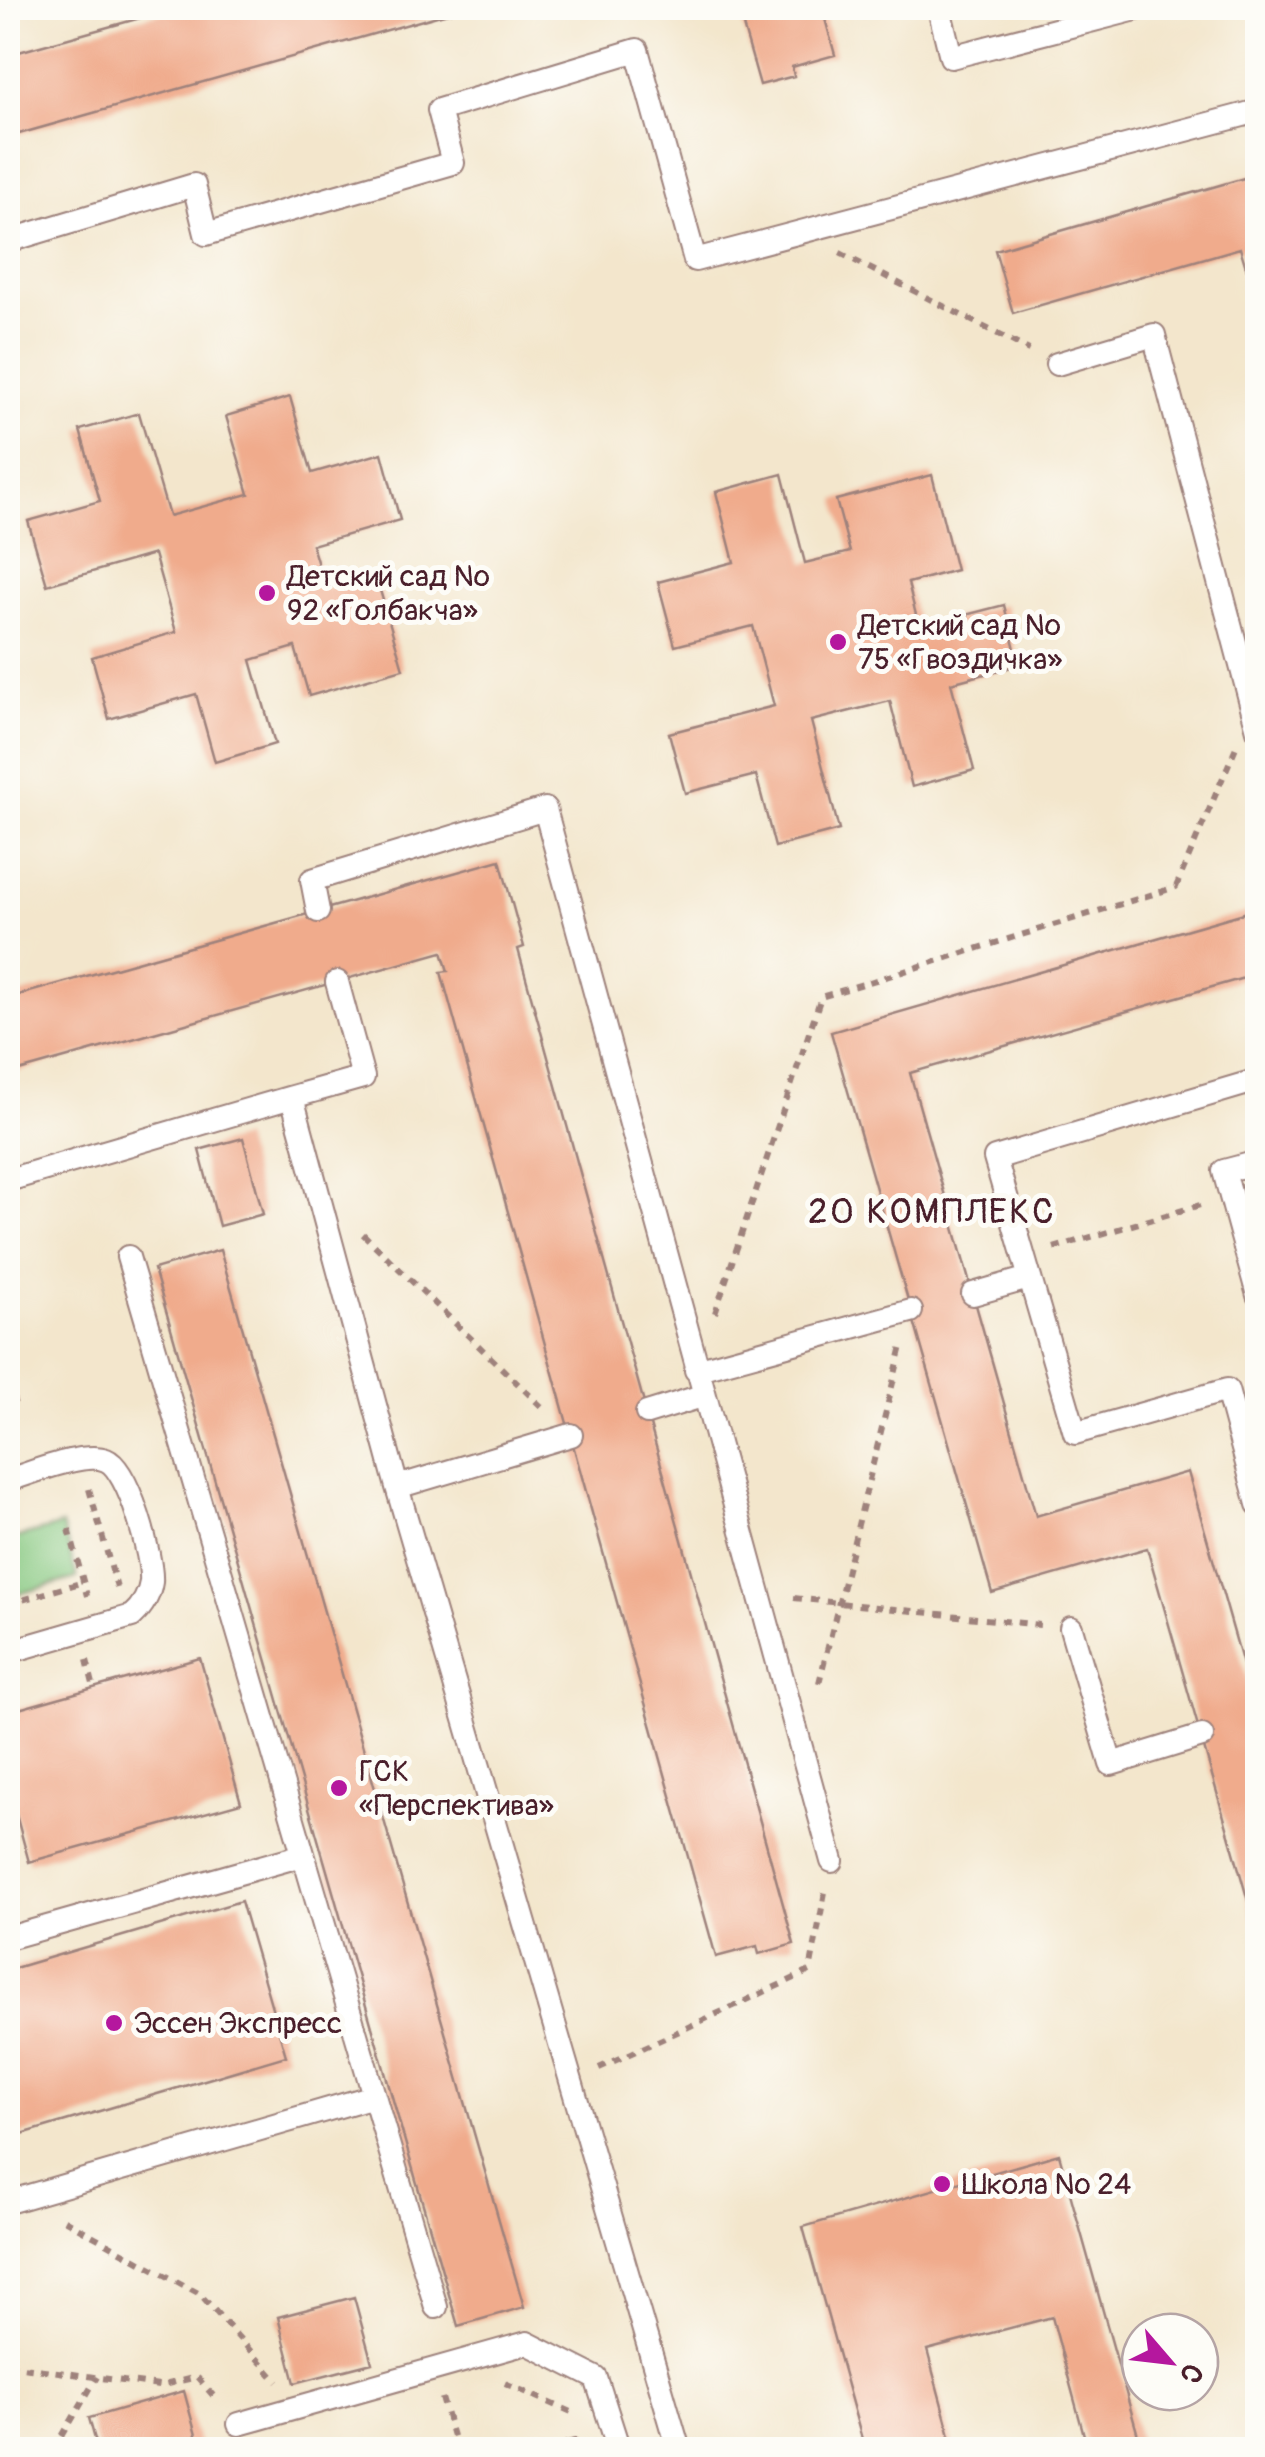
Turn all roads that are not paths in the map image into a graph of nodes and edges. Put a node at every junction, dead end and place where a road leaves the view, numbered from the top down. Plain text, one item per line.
1 (939, 8) edge
2 (1140, 8) edge
3 (1258, 111) edge
4 (8, 241) edge
5 (1057, 364) road end
6 (1256, 715) edge
7 (318, 911) dead end
8 (337, 982) dead end
9 (1258, 1080) edge
10 (292, 1097) junction
11 (1258, 1162) edge
12 (8, 1180) edge
13 (128, 1257) dead end
14 (1026, 1268) junction
15 (973, 1294) dead end
16 (1258, 1295) edge
17 (910, 1311) road end
18 (696, 1370) junction
19 (702, 1396) junction
20 (647, 1412) dead end
21 (571, 1435) road end
22 (8, 1480) edge
23 (398, 1487) junction
24 (1258, 1504) edge
25 (1071, 1628) road end
26 (8, 1652) edge
27 (1202, 1736) dead end
28 (303, 1856) junction
29 (832, 1861) road end
30 (8, 1938) edge
31 (374, 2096) junction
32 (16, 2200) edge
33 (436, 2307) dead end
34 (239, 2424) road end
35 (616, 2440) edge
36 (679, 2450) edge

1 - 2 lane
3 - 4 lane
5 - 6 lane
7 - 18 lane
8 - 10 lane
9 - 14 lane
10 - 12 lane
10 - 23 lane
11 - 16 lane
13 - 28 lane
14 - 15 lane
14 - 24 lane
17 - 18 lane
18 - 19 lane
19 - 20 lane
19 - 29 lane
21 - 23 lane
22 - 26 lane
23 - 36 lane
25 - 27 lane
28 - 30 lane
28 - 31 lane
31 - 32 lane
31 - 33 lane
34 - 35 lane

